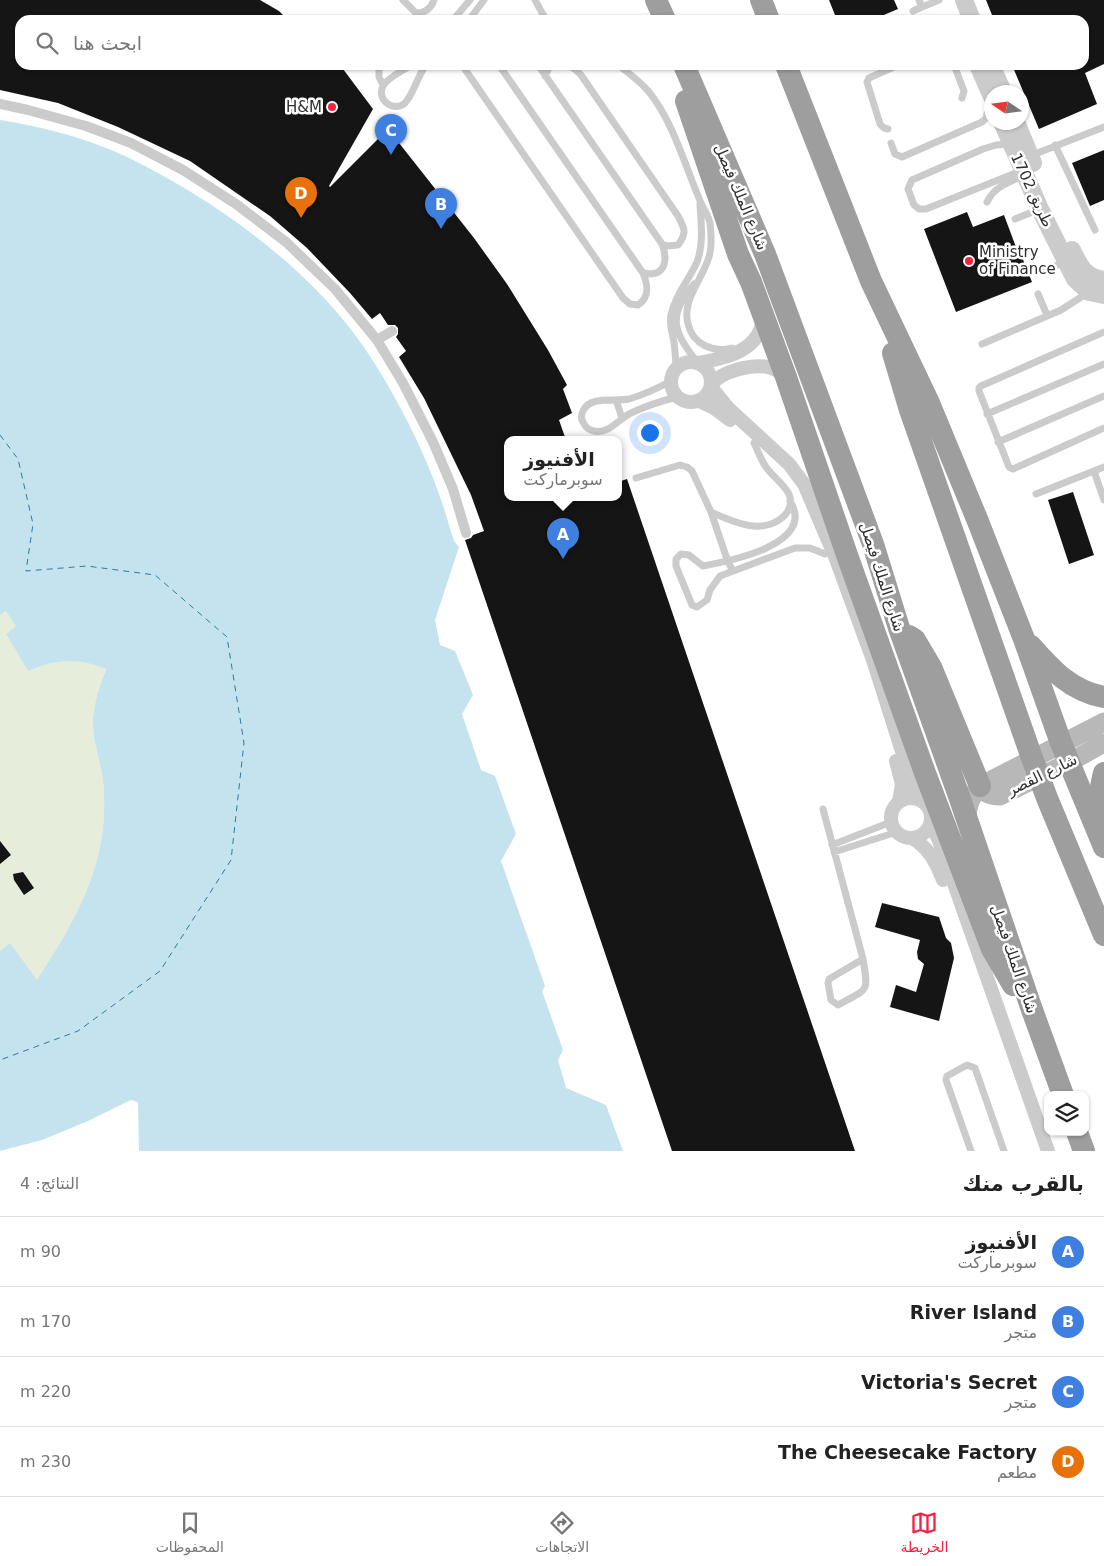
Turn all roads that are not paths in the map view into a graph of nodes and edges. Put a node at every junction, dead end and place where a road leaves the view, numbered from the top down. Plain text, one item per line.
1 (403, 0) edge
2 (434, 0) edge
3 (470, 0) edge
4 (484, 0) edge
5 (534, 0) edge
6 (539, 0) edge
7 (656, 0) edge
8 (761, 0) edge
9 (939, 0) edge
10 (953, 0) edge
11 (964, 0) edge
12 (921, 4) edge
13 (913, 11) dead end
14 (416, 13) junction
15 (418, 15) edge
16 (457, 15) edge
17 (473, 15) edge
18 (544, 15) edge
19 (544, 15) edge
20 (663, 15) edge
21 (767, 15) edge
22 (958, 15) edge
23 (970, 15) edge
24 (378, 70) edge
25 (404, 70) edge
26 (410, 70) edge
27 (423, 70) edge
28 (467, 70) edge
29 (502, 70) edge
30 (541, 70) edge
31 (548, 70) edge
32 (576, 70) edge
33 (624, 70) edge
34 (679, 70) edge
35 (686, 70) edge
36 (788, 70) edge
37 (887, 70) edge
38 (956, 70) edge
39 (980, 70) edge
40 (993, 70) edge
41 (545, 76) junction
42 (417, 80) junction
43 (383, 85) junction
44 (986, 85) edge
45 (1000, 85) edge
46 (962, 98) dead end
47 (0, 104) edge
48 (984, 120) edge
49 (1104, 126) edge
50 (888, 129) dead end
51 (1005, 130) edge
52 (1017, 130) edge
53 (891, 143) dead end
54 (1011, 144) junction
55 (1055, 145) junction
56 (1024, 166) junction
57 (990, 183) junction
58 (995, 190) junction
59 (700, 201) junction
60 (987, 202) dead end
61 (1040, 208) junction
62 (1015, 219) dead end
63 (1095, 230) dead end
64 (662, 244) junction
65 (1066, 262) junction
66 (643, 273) junction
67 (1036, 274) dead end
68 (699, 278) junction
69 (1104, 280) edge
70 (871, 281) junction
71 (751, 282) junction
72 (1097, 293) edge
73 (1038, 294) dead end
74 (674, 311) junction
75 (764, 315) junction
76 (1047, 315) junction
77 (392, 331) dead end
78 (1104, 332) edge
79 (377, 340) junction
80 (982, 344) dead end
81 (740, 348) junction
82 (698, 363) junction
83 (1104, 364) edge
84 (673, 375) junction
85 (786, 377) junction
86 (711, 386) junction
87 (1104, 396) edge
88 (677, 397) junction
89 (616, 400) junction
90 (699, 401) junction
91 (987, 414) junction
92 (622, 418) junction
93 (1104, 428) edge
94 (754, 442) junction
95 (998, 442) junction
96 (1104, 468) edge
97 (1094, 471) junction
98 (636, 478) dead end
99 (1036, 494) dead end
100 (1104, 498) edge
101 (790, 501) junction
102 (711, 512) junction
103 (466, 533) dead end
104 (825, 554) junction
105 (728, 562) junction
106 (733, 571) junction
107 (899, 628) junction
108 (1024, 640) junction
109 (1104, 697) edge
110 (1104, 722) edge
111 (1104, 743) edge
112 (1065, 753) junction
113 (1035, 767) junction
114 (1104, 772) edge
115 (980, 786) junction
116 (920, 800) junction
117 (899, 802) junction
118 (823, 809) dead end
119 (1104, 814) edge
120 (966, 820) junction
121 (930, 824) junction
122 (894, 827) junction
123 (912, 838) junction
124 (1104, 847) edge
125 (833, 848) junction
126 (1103, 935) edge
127 (863, 959) junction
128 (1031, 1007) junction
129 (1062, 1091) edge
130 (1078, 1136) edge
131 (971, 1151) edge
132 (1004, 1151) edge
133 (1039, 1151) edge
134 (1048, 1151) edge
135 (1084, 1151) edge

1 - 14 lane
2 - 14 lane
3 - 16 lane
4 - 17 lane
5 - 18 lane
6 - 19 lane
7 - 20 highway
8 - 21 highway
9 - 12 lane
10 - 22 street
11 - 23 street
12 - 13 lane
14 - 15 lane
24 - 43 lane
25 - 43 lane
26 - 42 lane
27 - 42 lane
28 - 66 lane
29 - 66 lane
30 - 41 lane
31 - 41 lane
32 - 64 lane
33 - 59 lane
34 - 71 highway
35 - 107 highway, شارع الملك فيصل
36 - 70 highway
37 - 50 lane
38 - 46 lane
39 - 44 street
40 - 45 street
41 - 64 lane
42 - 43 lane
47 - 79 street
48 - 53 lane
49 - 55 lane
51 - 54 street, طريق 1702
52 - 56 street, طريق 1702
54 - 56 street, طريق 1702
54 - 57 lane
55 - 56 lane
55 - 63 lane
56 - 57 lane
56 - 58 lane
56 - 61 street, طريق 1702
56 - 69 street, طريق 1702
57 - 58 lane
58 - 60 lane
59 - 68 lane
59 - 74 lane
61 - 62 lane
61 - 65 street, طريق 1702
64 - 66 lane
65 - 67 lane
65 - 72 street, طريق 1702
68 - 74 lane
68 - 81 lane
70 - 108 highway
70 - 113 highway
71 - 75 highway
71 - 81 lane
72 - 76 lane
73 - 76 lane
74 - 82 lane
74 - 84 lane
75 - 81 street
75 - 85 highway
76 - 80 lane
77 - 79 street
78 - 91 lane
79 - 103 street
81 - 82 street
82 - 84 street
82 - 86 street
83 - 91 lane
84 - 88 street
84 - 89 lane
85 - 86 street
85 - 128 highway
86 - 90 street
86 - 116 street
87 - 95 lane
88 - 90 street
88 - 92 lane
89 - 92 lane
89 - 92 lane
90 - 94 street
91 - 95 lane
93 - 95 lane
94 - 101 lane
94 - 104 street
96 - 97 lane
97 - 99 lane
97 - 100 lane
98 - 102 lane
101 - 102 lane
101 - 105 lane
102 - 105 lane
104 - 106 lane
104 - 117 street
105 - 106 lane
105 - 106 lane
107 - 115 highway
107 - 120 highway, شارع الملك فيصل
108 - 109 highway
108 - 112 highway
110 - 112 main road, شارع القصر
111 - 112 main road, شارع القصر
112 - 113 main road, شارع القصر
112 - 124 highway
113 - 115 main road, شارع القصر
113 - 126 highway
114 - 119 highway
115 - 120 main road
116 - 117 street
116 - 121 street
117 - 122 street
118 - 125 lane
120 - 128 highway, شارع الملك فيصل
121 - 123 street
121 - 134 street
122 - 123 street
122 - 125 lane
122 - 125 lane
123 - 133 street
125 - 127 lane
127 - 127 lane
128 - 129 highway, شارع الملك فيصل
130 - 135 highway
131 - 132 lane

